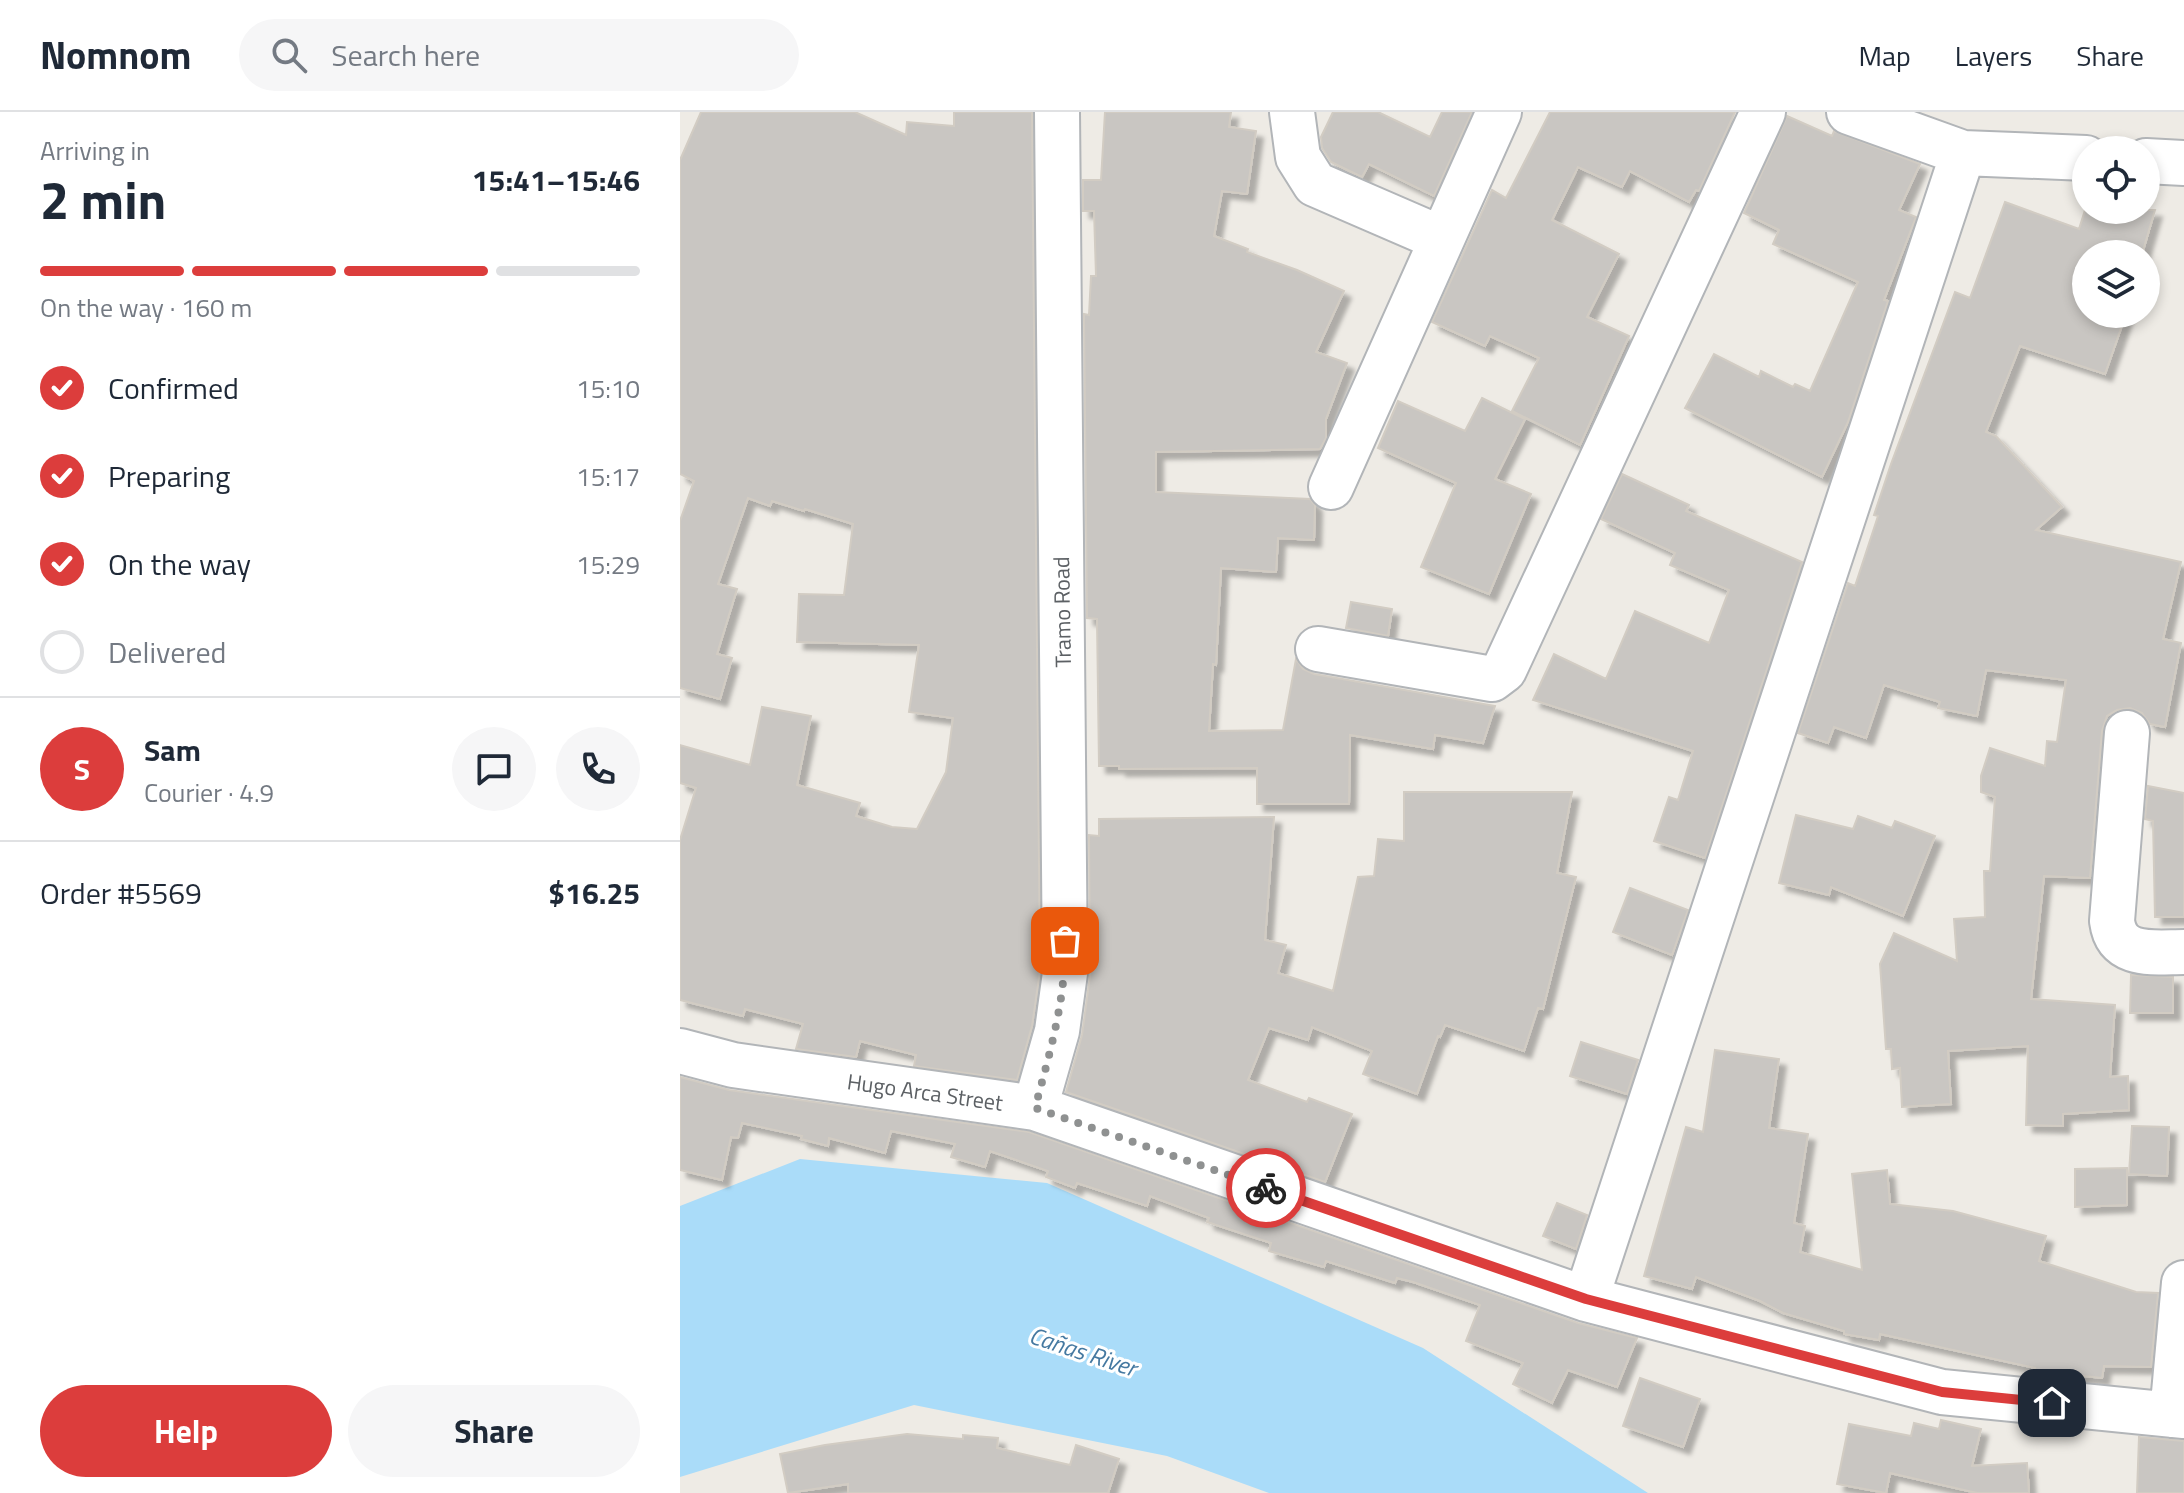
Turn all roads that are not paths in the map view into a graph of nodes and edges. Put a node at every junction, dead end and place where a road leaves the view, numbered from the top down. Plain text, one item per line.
1 (1057, 112) edge
2 (1292, 112) edge
3 (1499, 112) edge
4 (1763, 112) edge
5 (1849, 112) edge
6 (1963, 153) junction
7 (2072, 157) edge
8 (2160, 162) edge
9 (2184, 163) edge
10 (1442, 239) junction
11 (1331, 487) dead end
12 (1318, 649) dead end
13 (2127, 733) dead end
14 (2184, 952) edge
15 (680, 1051) edge
16 (1035, 1108) junction
17 (2184, 1283) edge
18 (1586, 1299) junction
19 (2178, 1416) edge

1 - 16 street, Tramo Road
2 - 10 street
3 - 10 street
4 - 12 street
5 - 6 street
6 - 7 street
6 - 18 street
8 - 9 street
10 - 11 street
13 - 14 street
15 - 16 street, Hugo Arca Street
16 - 18 street, Hugo Arca Street
17 - 19 street
18 - 19 street, Hugo Arca Street

